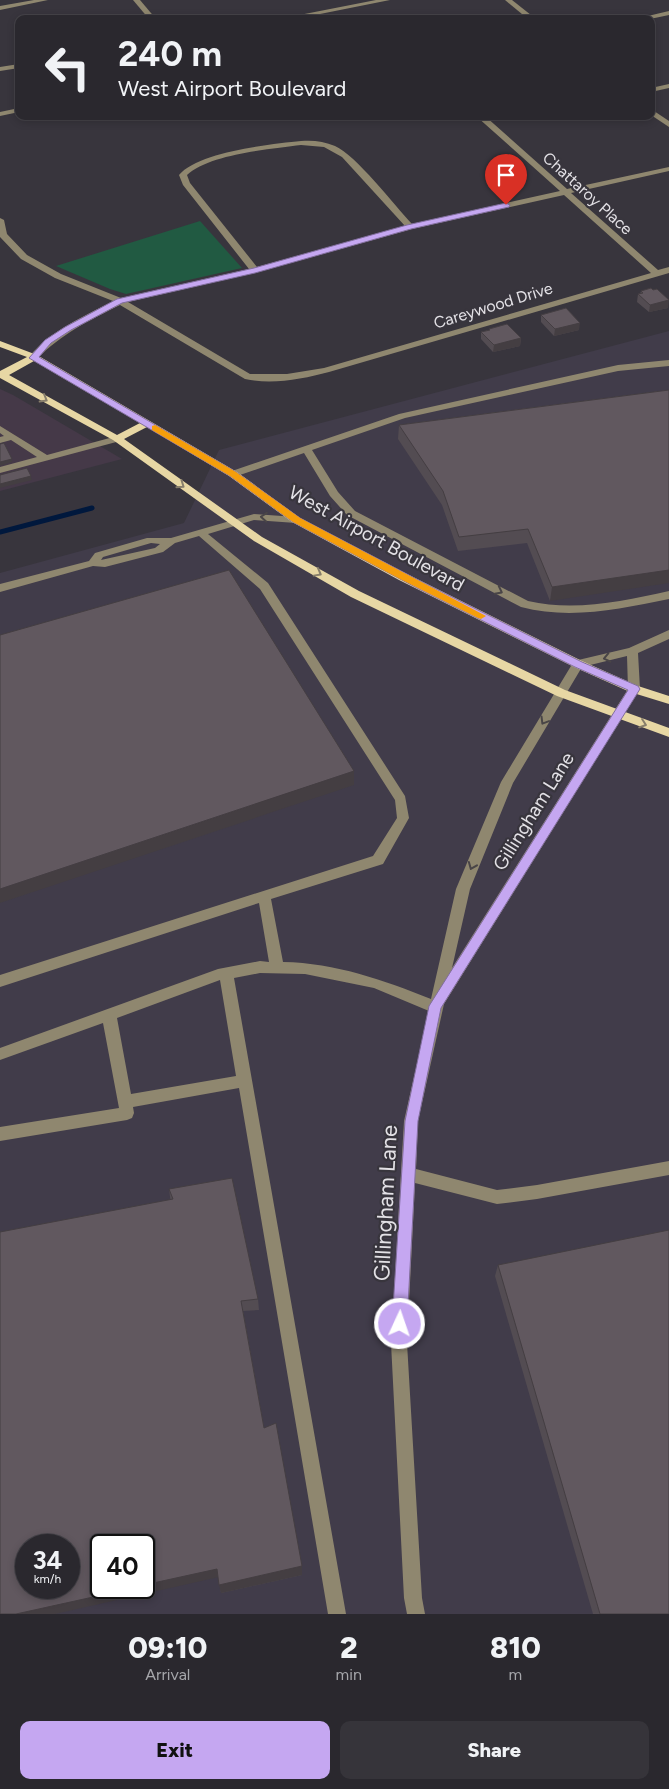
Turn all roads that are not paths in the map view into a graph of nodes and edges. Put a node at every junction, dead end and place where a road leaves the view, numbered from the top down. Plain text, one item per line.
1 (45, 0) edge
2 (136, 0) edge
3 (387, 0) edge
4 (508, 0) edge
5 (0, 8) edge
6 (669, 13) edge
7 (149, 15) edge
8 (304, 15) edge
9 (528, 15) edge
10 (655, 16) edge
11 (15, 67) edge
12 (0, 69) edge
13 (669, 86) edge
14 (655, 89) edge
15 (15, 111) edge
16 (0, 114) edge
17 (655, 114) edge
18 (484, 120) edge
19 (669, 125) edge
20 (669, 169) edge
21 (564, 192) junction
22 (0, 220) edge
23 (410, 227) junction
24 (255, 270) junction
25 (669, 270) edge
26 (655, 272) junction
27 (120, 301) junction
28 (0, 344) edge
29 (34, 358) junction
30 (669, 363) edge
31 (1, 375) edge
32 (147, 423) junction
33 (0, 429) edge
34 (12, 437) junction
35 (117, 439) junction
36 (0, 440) edge
37 (306, 449) junction
38 (47, 459) junction
39 (0, 470) edge
40 (233, 474) junction
41 (296, 520) junction
42 (233, 522) junction
43 (200, 533) junction
44 (0, 588) edge
45 (669, 595) edge
46 (669, 634) edge
47 (632, 651) junction
48 (578, 664) junction
49 (634, 689) junction
50 (561, 693) junction
51 (669, 700) edge
52 (618, 715) junction
53 (669, 733) edge
54 (264, 896) junction
55 (277, 968) junction
56 (226, 974) junction
57 (0, 981) edge
58 (435, 1006) junction
59 (109, 1015) junction
60 (0, 1054) edge
61 (244, 1082) junction
62 (124, 1102) junction
63 (0, 1134) edge
64 (669, 1168) edge
65 (408, 1174) junction
66 (337, 1614) edge
67 (416, 1614) edge

1 - 5 street
2 - 7 street
3 - 8 street
4 - 9 street
6 - 10 street
11 - 12 street
13 - 14 street
15 - 16 street
17 - 19 street
18 - 21 street, Chattaroy Place
20 - 21 street
21 - 23 street
21 - 26 street, Chattaroy Place
22 - 27 street, Careywood Drive
23 - 24 street
23 - 24 street
24 - 27 street
25 - 26 street, Careywood Drive
26 - 27 street, Careywood Drive
27 - 29 street
28 - 29 main road, West Airport Boulevard
29 - 31 main road
29 - 32 main road, West Airport Boulevard
30 - 37 street
31 -> 35 main road
32 - 35 main road
32 - 40 main road, West Airport Boulevard
33 - 34 street
34 - 36 street
34 - 38 street
35 - 38 street
35 -> 42 main road
37 - 40 street
37 -> 45 street
38 - 39 street
40 - 41 main road, West Airport Boulevard
41 -> 42 street
41 - 48 main road, West Airport Boulevard
42 - 43 street
42 -> 50 main road
43 - 44 street
43 - 54 street
46 - 47 street
47 -> 48 street
47 - 49 street
48 - 49 main road, West Airport Boulevard
48 - 50 street, Gillingham Lane
49 - 51 main road, West Airport Boulevard
49 - 52 street, Gillingham Lane
50 - 52 main road
50 -> 58 street, Gillingham Lane
52 -> 53 main road
52 - 58 street, Gillingham Lane
54 - 55 street
54 - 57 street
55 - 56 street
55 - 58 street
56 - 59 street
56 - 61 street
58 - 65 street, Gillingham Lane
59 - 60 street
59 - 62 street
61 - 62 street
61 - 66 street
62 - 63 street
64 - 65 street
65 - 67 street, Gillingham Lane

